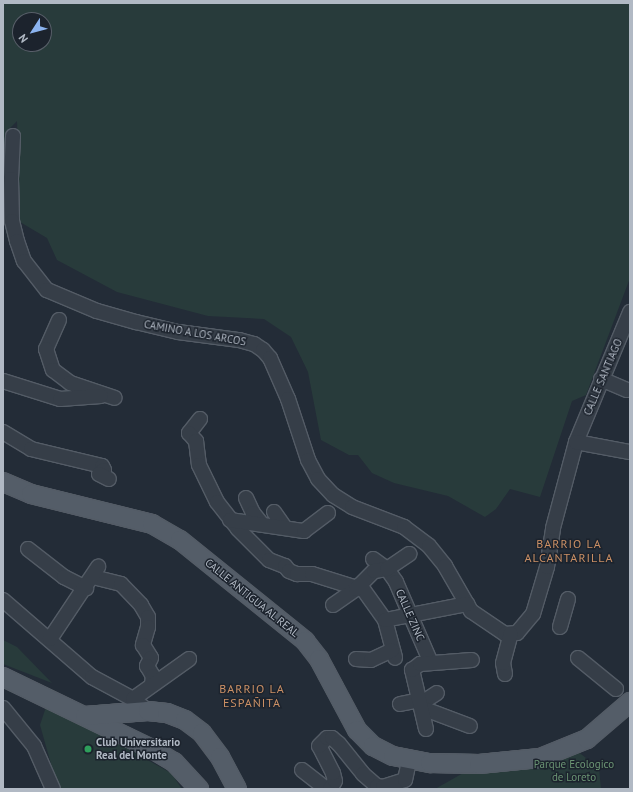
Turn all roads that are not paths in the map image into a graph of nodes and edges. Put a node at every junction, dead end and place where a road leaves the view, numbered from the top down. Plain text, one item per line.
1 (13, 136) dead end
2 (630, 312) edge
3 (59, 320) dead end
4 (601, 379) junction
5 (3, 381) edge
6 (627, 390) dead end
7 (200, 419) dead end
8 (3, 432) edge
9 (576, 442) junction
10 (630, 452) edge
11 (109, 479) dead end
12 (3, 482) edge
13 (246, 498) dead end
14 (274, 512) dead end
15 (328, 513) dead end
16 (230, 520) junction
17 (261, 524) junction
18 (285, 528) junction
19 (28, 548) dead end
20 (409, 554) dead end
21 (373, 559) dead end
22 (387, 569) junction
23 (92, 577) junction
24 (358, 586) junction
25 (568, 599) dead end
26 (3, 600) edge
27 (467, 604) junction
28 (333, 605) dead end
29 (410, 615) junction
30 (385, 620) junction
31 (560, 627) dead end
32 (511, 634) junction
33 (50, 639) junction
34 (578, 658) dead end
35 (189, 659) dead end
36 (356, 659) dead end
37 (472, 660) dead end
38 (431, 663) junction
39 (505, 674) dead end
40 (3, 677) edge
41 (152, 684) junction
42 (616, 689) dead end
43 (437, 692) dead end
44 (133, 699) junction
45 (630, 702) edge
46 (400, 704) dead end
47 (421, 704) junction
48 (148, 711) junction
49 (6, 716) edge
50 (85, 716) junction
51 (470, 726) dead end
52 (426, 729) dead end
53 (409, 761) junction
54 (302, 770) dead end
55 (53, 789) edge
56 (199, 789) edge
57 (237, 789) edge
58 (326, 789) edge
59 (330, 789) edge

1 - 27 street, CAMINO A LOS ARCOS
2 - 4 street, CALLE SANTIAGO
3 - 5 street
4 - 6 street
4 - 9 street, CALLE SANTIAGO
7 - 16 street
8 - 11 street
9 - 10 street
9 - 32 street, CALLE SANTIAGO
12 - 53 main road, CALLE ANTIGUA AL REAL
13 - 17 street
14 - 18 street
15 - 18 street
16 - 17 street
16 - 24 street
17 - 18 street
19 - 23 street
20 - 22 street
21 - 22 street
22 - 24 street
22 - 29 street, CALLE ZINC
23 - 33 street
23 - 41 street
24 - 28 street
24 - 30 street
25 - 31 street
26 - 33 street
27 - 29 street
27 - 32 street, CAMINO A LOS ARCOS
29 - 30 street
29 - 38 street, CALLE ZINC
30 - 36 street
32 - 39 street
33 - 44 street
34 - 42 street
35 - 41 street
37 - 38 street
38 - 47 street
40 - 50 main road
41 - 44 street
43 - 47 street
44 - 48 street
45 - 53 main road, CALLE ANTIGUA AL REAL
46 - 47 street
47 - 51 street
47 - 52 street
48 - 50 main road
48 - 57 main road
49 - 55 street
50 - 56 main road
53 - 59 street
54 - 58 street

